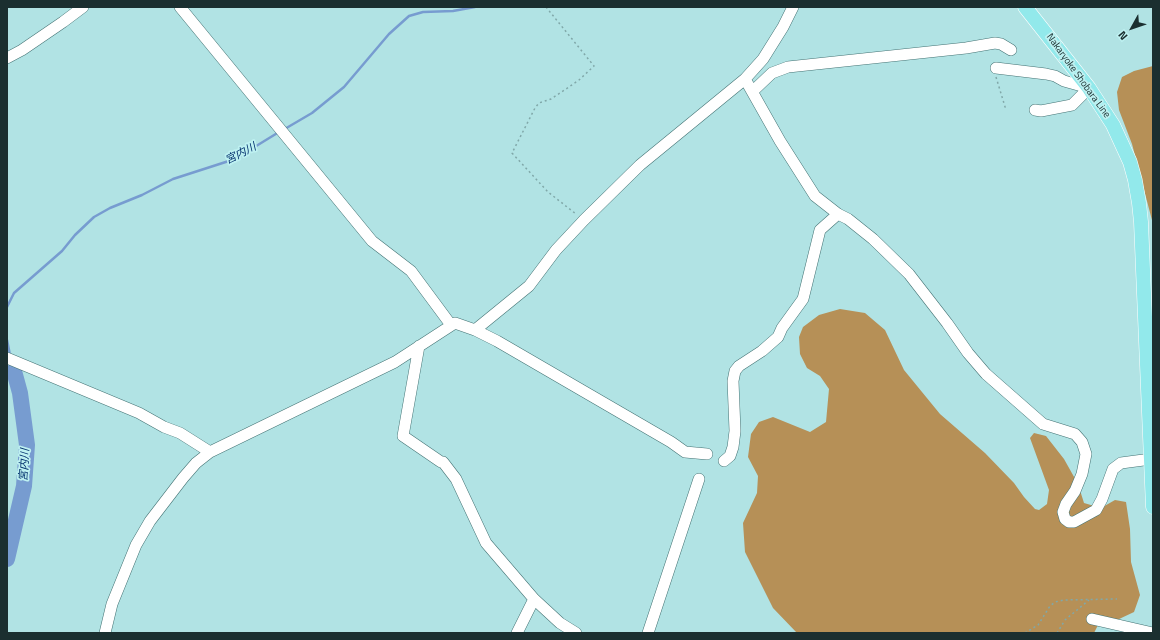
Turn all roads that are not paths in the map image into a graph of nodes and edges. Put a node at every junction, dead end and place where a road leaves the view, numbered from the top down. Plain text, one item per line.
1 (83, 7) edge
2 (180, 7) edge
3 (794, 7) edge
4 (1025, 7) edge
5 (1011, 50) dead end
6 (7, 58) edge
7 (996, 68) dead end
8 (746, 80) junction
9 (1089, 88) junction
10 (752, 91) junction
11 (1035, 110) dead end
12 (838, 214) junction
13 (451, 325) junction
14 (475, 330) junction
15 (420, 346) junction
16 (7, 358) edge
17 (1151, 424) edge
18 (210, 452) junction
19 (707, 454) dead end
20 (1151, 459) junction
21 (724, 461) dead end
22 (699, 479) dead end
23 (1153, 507) edge
24 (534, 599) junction
25 (1092, 619) dead end
26 (104, 633) edge
27 (517, 633) edge
28 (576, 633) edge
29 (648, 633) edge
30 (1153, 633) edge

1 - 6 street
2 - 13 street
3 - 8 street
4 - 9 main road, Nakaryoke Shobara Line
5 - 10 street
7 - 9 street
8 - 10 street
8 - 14 street
9 - 11 street
9 - 17 main road, Nakaryoke Shobara Line
10 - 12 street
12 - 20 street
12 - 21 street
13 - 14 street
13 - 15 street
14 - 19 street
15 - 18 street
15 - 24 street
16 - 18 street
17 - 20 main road, Nakaryoke Shobara Line
18 - 26 street
20 - 23 main road, Nakaryoke Shobara Line
22 - 29 street
24 - 27 street
24 - 28 street
25 - 30 street

